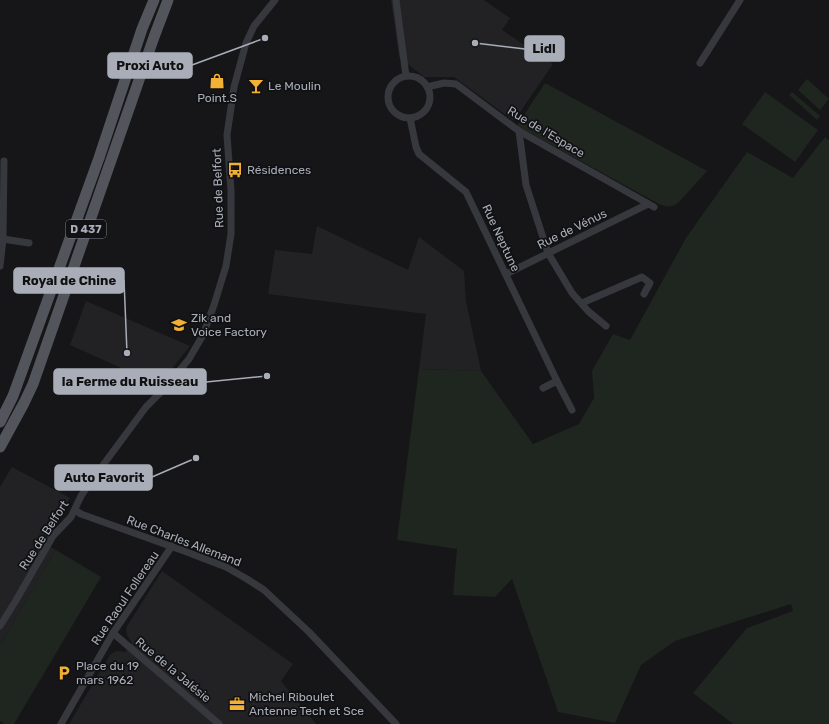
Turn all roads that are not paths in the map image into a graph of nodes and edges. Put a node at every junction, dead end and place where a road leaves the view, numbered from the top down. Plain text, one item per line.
1 (154, 0) edge
2 (168, 0) edge
3 (274, 0) edge
4 (396, 0) edge
5 (740, 0) edge
6 (700, 63) dead end
7 (406, 76) junction
8 (427, 87) junction
9 (410, 118) junction
10 (519, 131) junction
11 (4, 161) dead end
12 (651, 205) joint
13 (3, 239) junction
14 (29, 244) dead end
15 (548, 253) junction
16 (0, 266) edge
17 (506, 274) junction
18 (644, 294) dead end
19 (582, 303) junction
20 (606, 326) dead end
21 (557, 381) junction
22 (543, 388) dead end
23 (572, 410) dead end
24 (0, 422) edge
25 (0, 447) edge
26 (75, 510) junction
27 (172, 546) junction
28 (0, 626) edge
29 (113, 633) junction
30 (61, 724) edge
31 (219, 724) edge
32 (396, 724) edge

1 - 24 main road, D 437
2 - 25 main road, D 437
3 - 26 street, Rue de Belfort
4 - 7 street
5 - 6 street
7 - 8 street
7 - 9 street
8 - 9 street
8 - 10 street, Rue de l'Espace
9 - 17 street, Rue Neptune
10 - 12 street, Rue de l'Espace
10 - 15 street
11 - 13 street
12 - 15 street, Rue de Vénus
13 - 14 street
13 - 16 street
15 - 17 street, Rue de Vénus
15 - 19 street
17 - 21 street, Rue Neptune
18 - 19 street
19 - 20 street
21 - 22 street
21 - 23 street, Rue Neptune
26 - 27 street, Rue Charles Allemand
26 - 28 street, Rue de Belfort
27 - 29 street, Rue Raoul Follereau
27 - 32 street, Rue Charles Allemand
29 - 30 street, Rue Raoul Follereau
29 - 31 street, Rue de la Jalésie

